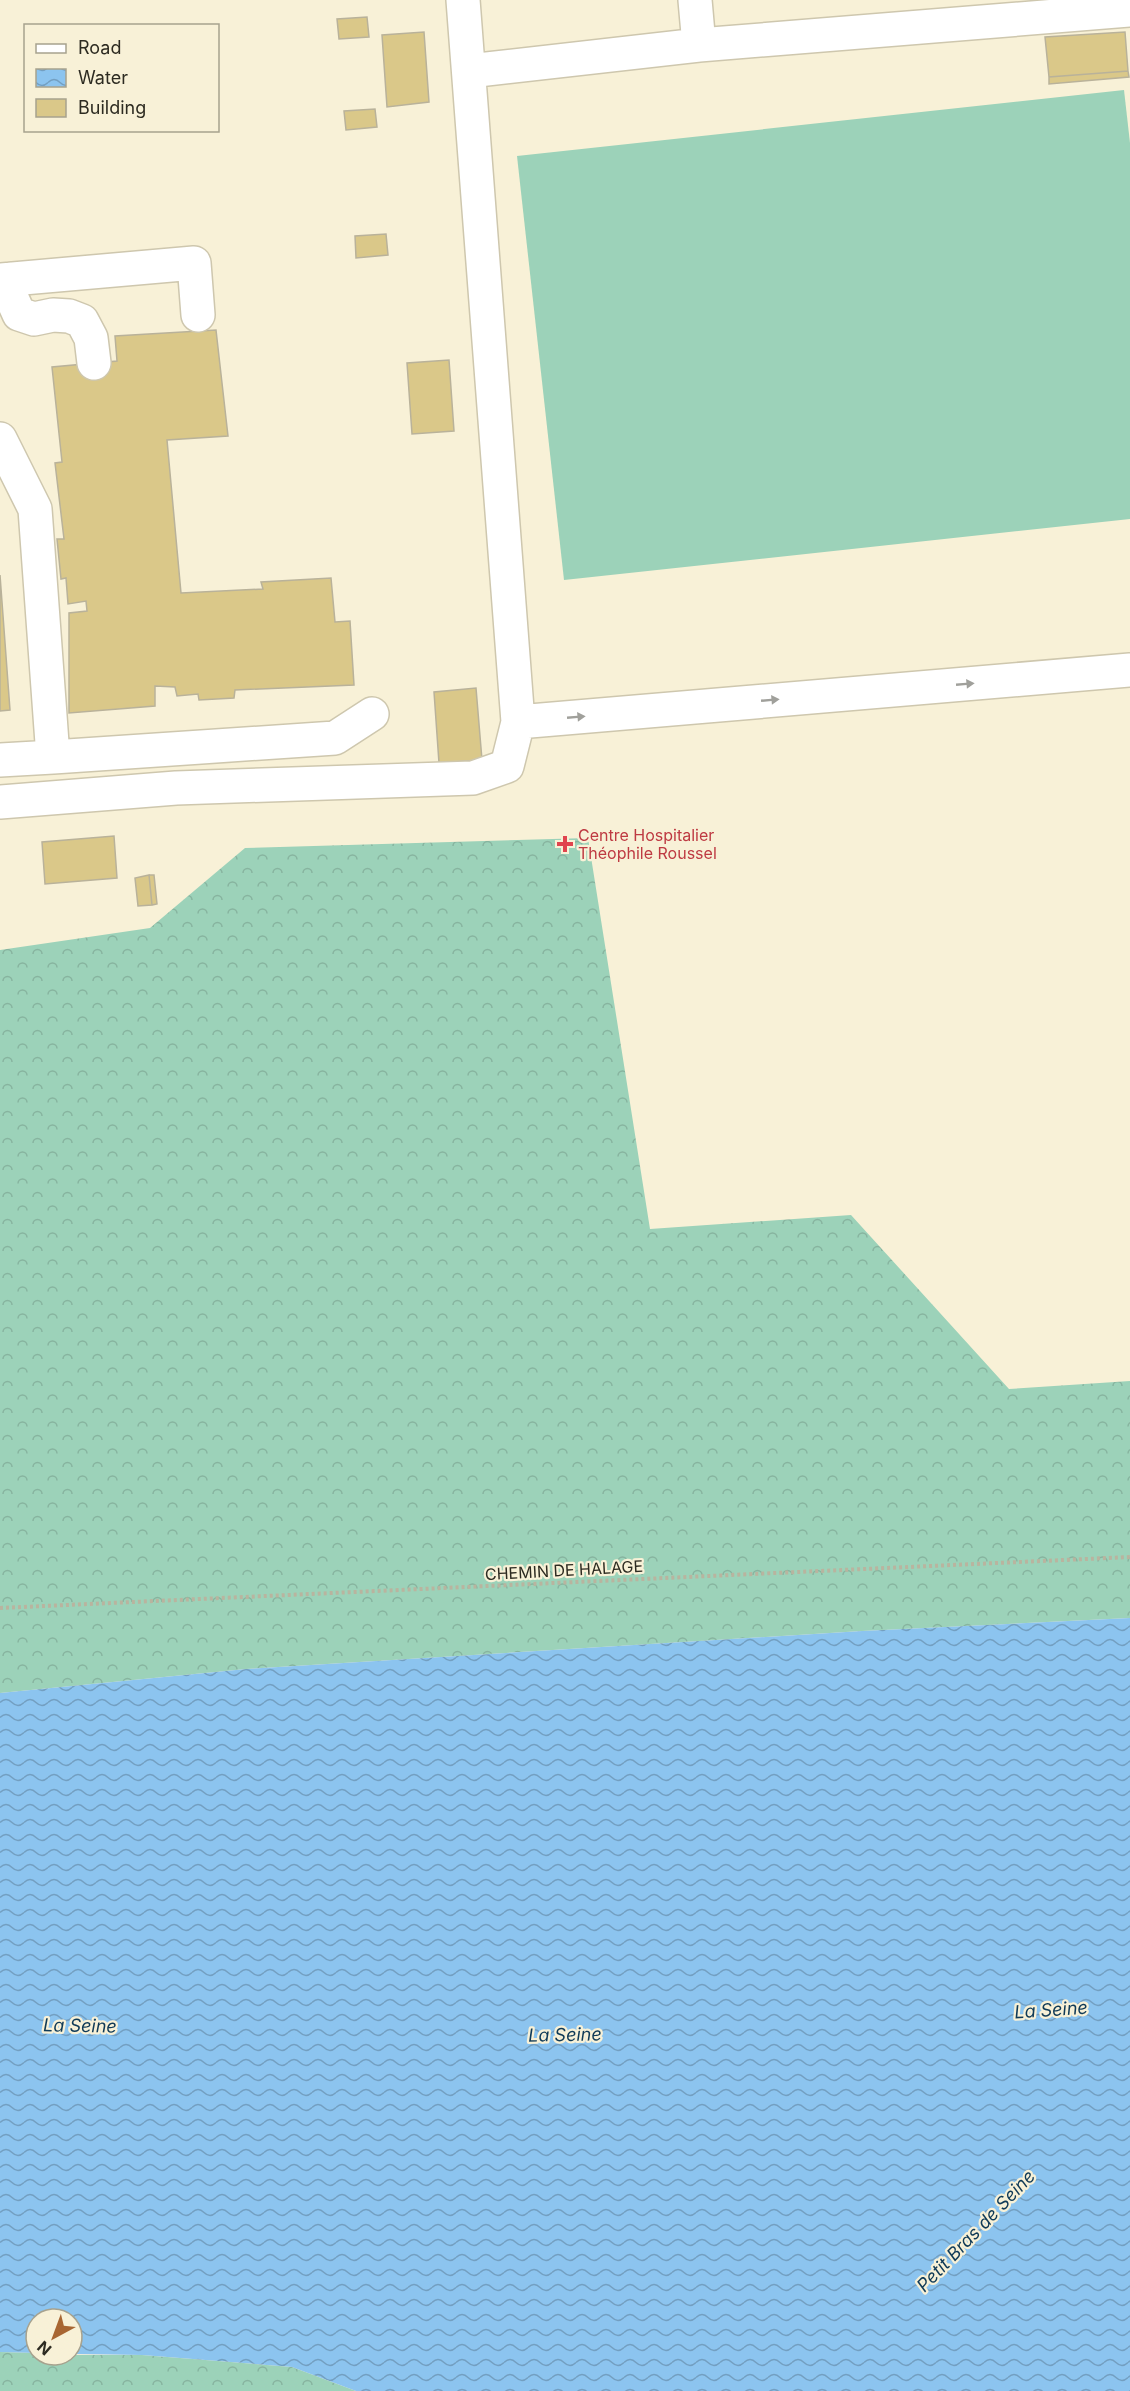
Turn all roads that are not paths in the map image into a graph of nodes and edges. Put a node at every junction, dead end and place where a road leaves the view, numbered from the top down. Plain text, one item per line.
1 (463, 0) edge
2 (695, 0) edge
3 (1130, 10) edge
4 (699, 45) junction
5 (469, 71) junction
6 (5, 279) edge
7 (198, 315) dead end
8 (94, 363) dead end
9 (0, 439) edge
10 (1130, 670) edge
11 (372, 714) dead end
12 (518, 722) junction
13 (53, 757) junction
14 (0, 760) edge
15 (0, 802) edge

1 - 5 lane
2 - 4 lane
3 - 4 lane
4 - 5 lane
5 - 12 lane
6 - 7 lane
6 - 8 lane
9 - 13 lane
12 -> 10 lane
11 - 13 lane
12 - 15 lane
13 - 14 lane

